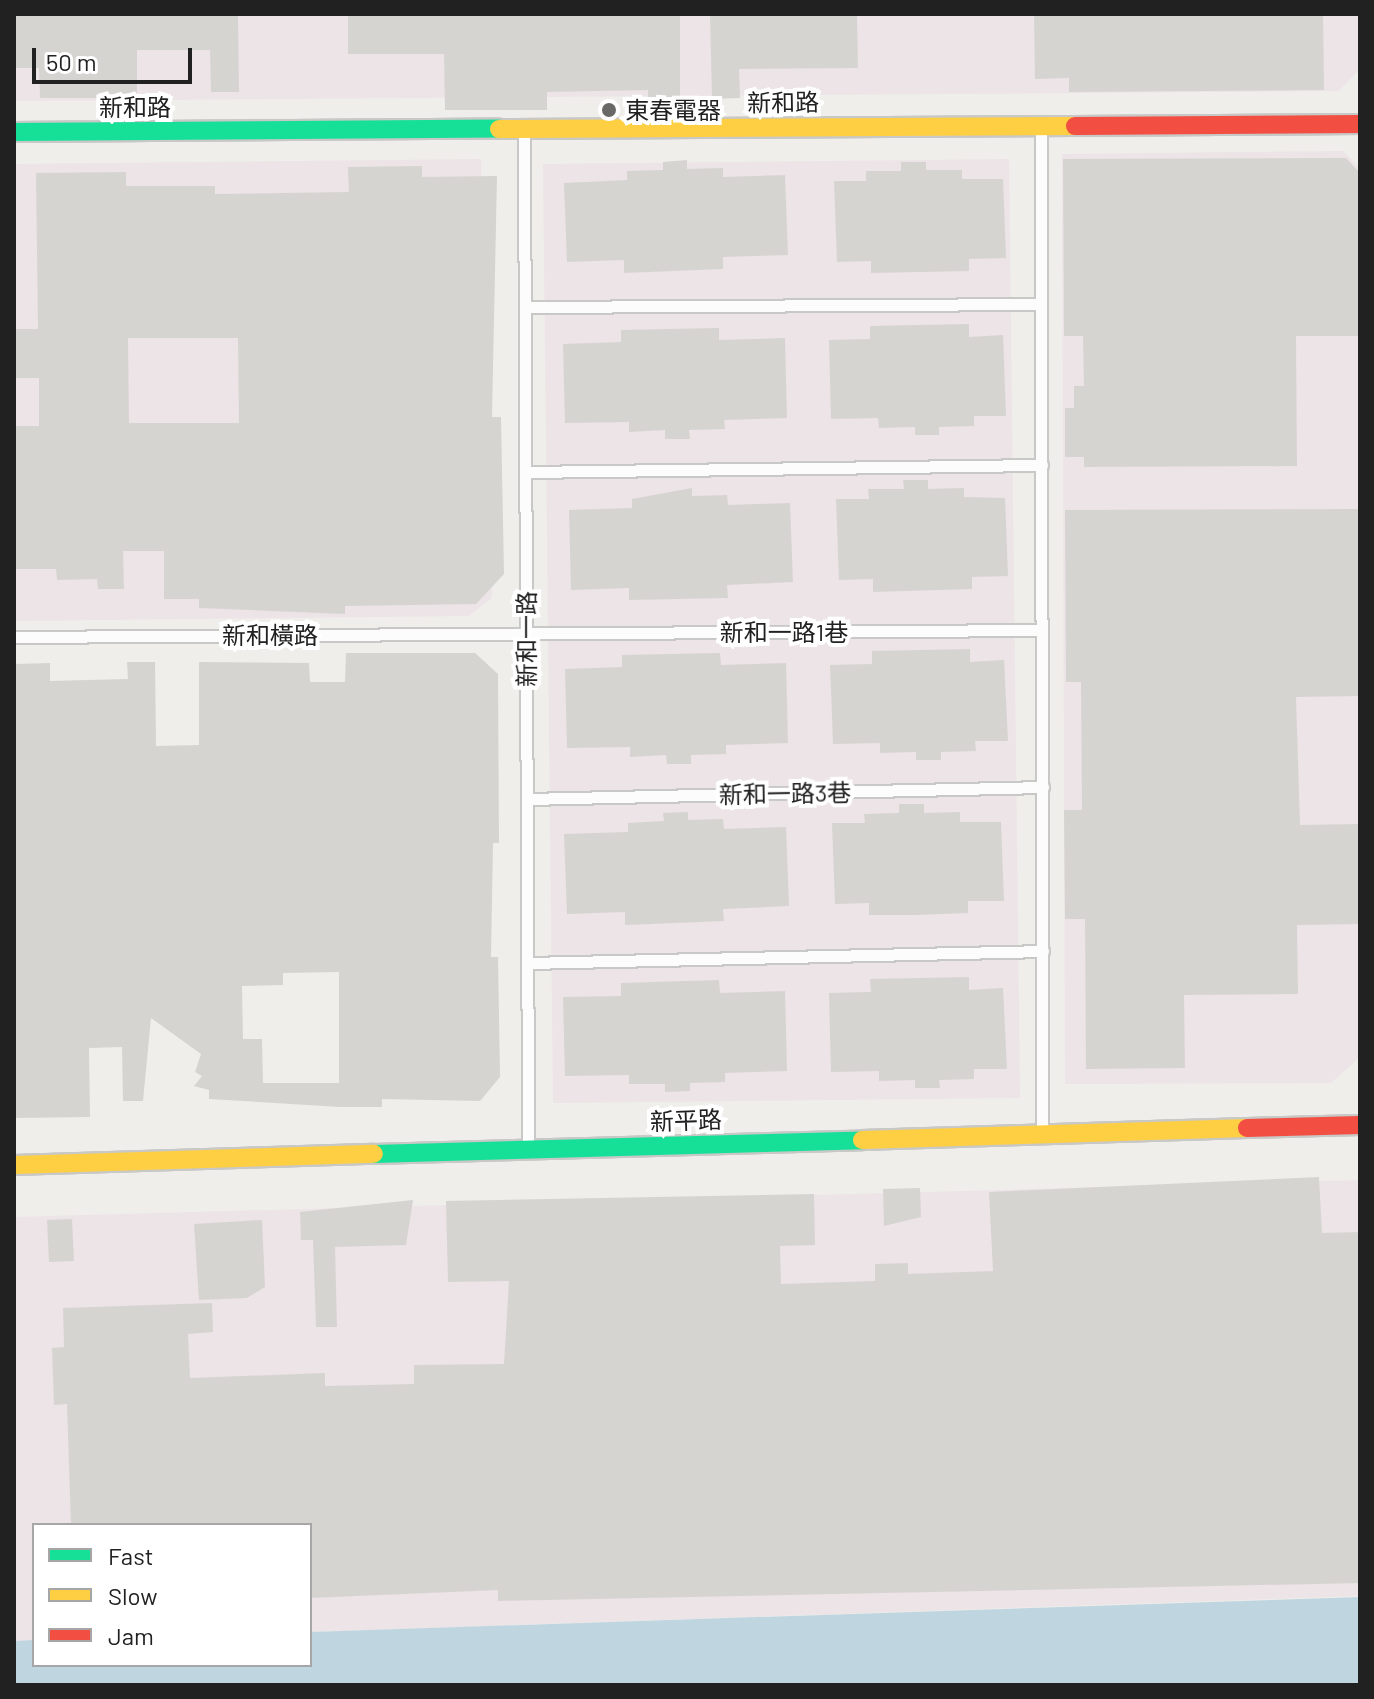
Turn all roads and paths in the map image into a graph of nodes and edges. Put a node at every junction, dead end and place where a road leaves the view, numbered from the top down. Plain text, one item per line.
1 (1041, 123) junction
2 (1360, 124) edge
3 (524, 129) junction
4 (14, 132) edge
5 (1041, 304) junction
6 (525, 307) junction
7 (1042, 465) junction
8 (526, 472) junction
9 (1042, 630) junction
10 (526, 634) junction
11 (14, 637) edge
12 (1043, 787) junction
13 (527, 799) junction
14 (1043, 951) junction
15 (528, 963) junction
16 (1360, 1125) edge
17 (1042, 1135) junction
18 (528, 1148) junction
19 (14, 1165) edge

1 - 2 street, 新和路
1 - 3 street, 新和路
1 - 5 lane
3 - 4 street, 新和路
3 - 6 lane, 新和一路
5 - 6 lane
5 - 7 lane
6 - 8 lane, 新和一路
7 - 8 lane
7 - 9 lane
8 - 10 lane, 新和一路
9 - 10 lane, 新和一路1巷
9 - 12 lane
10 - 11 lane, 新和橫路
10 - 13 lane, 新和一路
12 - 13 lane, 新和一路3巷
12 - 14 lane
13 - 15 lane, 新和一路
14 - 15 lane
14 - 17 lane
15 - 18 lane, 新和一路
16 - 17 street, 新平路
17 - 18 street, 新平路
18 - 19 street, 新平路

